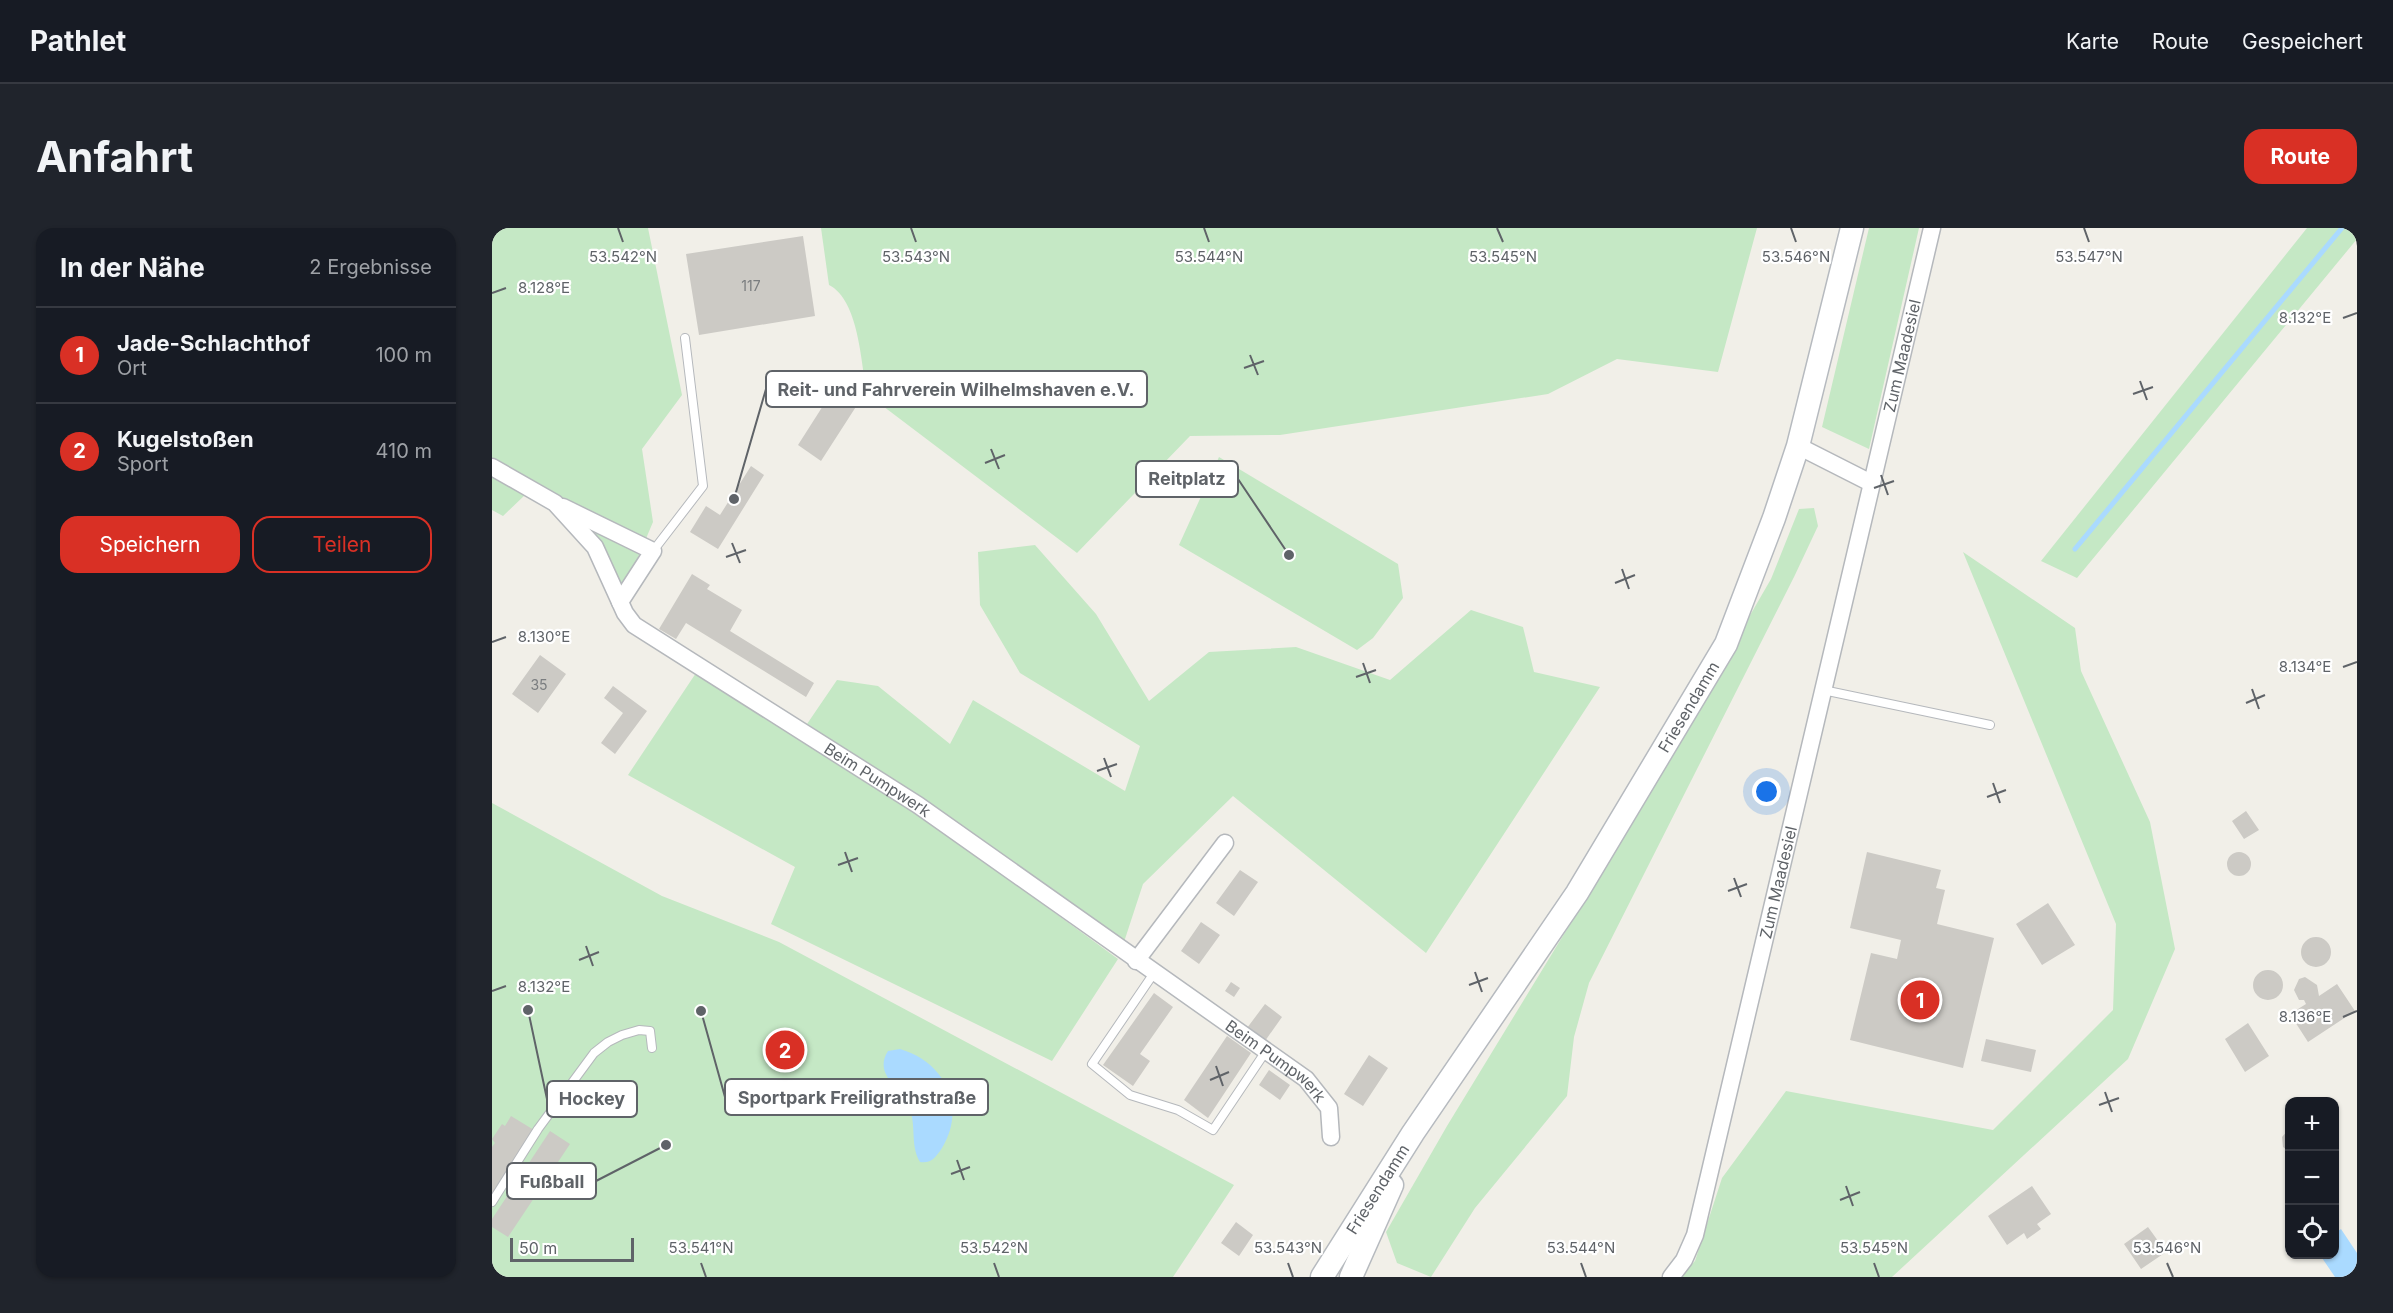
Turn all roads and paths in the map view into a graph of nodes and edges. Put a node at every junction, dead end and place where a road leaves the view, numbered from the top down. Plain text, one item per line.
1 (1852, 228) edge
2 (1932, 228) edge
3 (686, 338) dead end
4 (1798, 446) junction
5 (492, 466) edge
6 (1871, 483) junction
7 (555, 503) junction
8 (653, 551) junction
9 (620, 602) junction
10 (1823, 690) junction
11 (1990, 725) dead end
12 (1225, 843) dead end
13 (1136, 961) junction
14 (1154, 973) junction
15 (652, 1048) dead end
16 (1266, 1051) junction
17 (1413, 1133) junction
18 (1331, 1137) dead end
19 (492, 1202) edge
20 (1322, 1277) edge
21 (1351, 1277) edge
22 (1671, 1277) edge

1 - 4 main road, Friesendamm
2 - 6 street, Zum Maadesiel
3 - 8 lane
4 - 6 street
4 - 17 main road, Friesendamm
5 - 7 street, Beim Pumpwerk
6 - 10 street, Zum Maadesiel
7 - 8 street, Beim Pumpwerk
7 - 9 street, Beim Pumpwerk
8 - 9 street
9 - 13 street, Beim Pumpwerk
10 - 11 lane
10 - 22 street, Zum Maadesiel
12 - 13 street
13 - 14 street, Beim Pumpwerk
14 - 16 street, Beim Pumpwerk
14 - 16 lane
15 - 19 lane
16 - 18 street, Beim Pumpwerk
17 - 20 main road, Friesendamm
17 - 21 main road, Friesendamm

